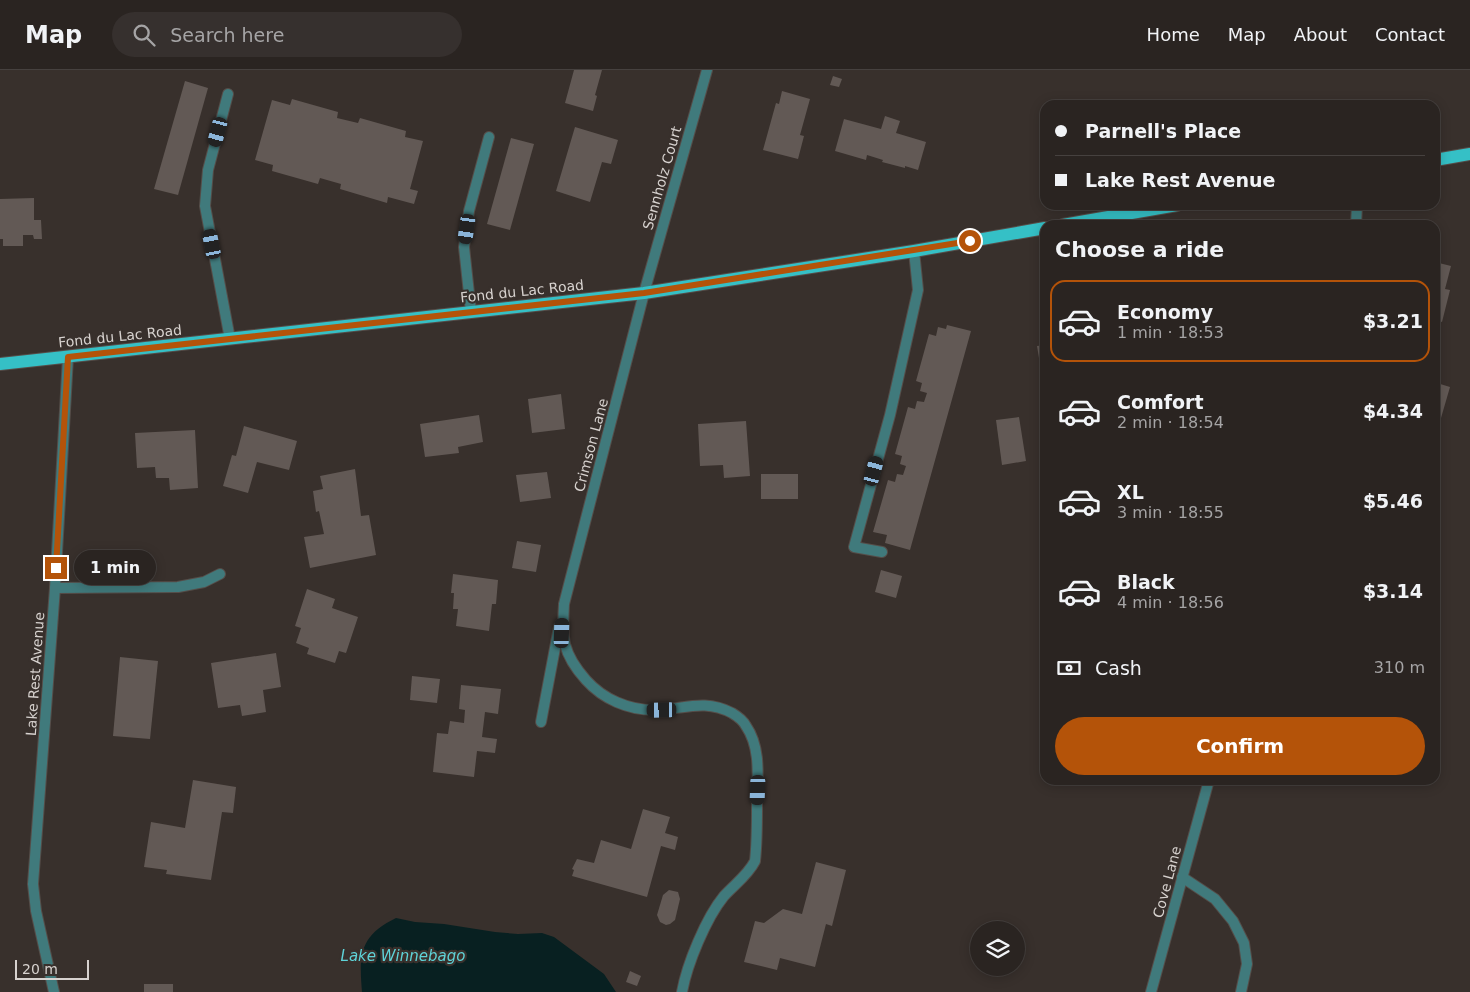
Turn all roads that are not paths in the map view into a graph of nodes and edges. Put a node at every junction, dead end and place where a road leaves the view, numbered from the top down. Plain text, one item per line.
1 (707, 70) edge
2 (228, 94) dead end
3 (489, 137) dead end
4 (1470, 154) edge
5 (1440, 159) edge
6 (1148, 210) edge
7 (1092, 220) edge
8 (1040, 229) edge
9 (914, 251) junction
10 (644, 293) junction
11 (471, 312) junction
12 (230, 339) junction
13 (68, 357) junction
14 (0, 364) edge
15 (882, 552) dead end
16 (220, 574) dead end
17 (55, 588) junction
18 (564, 604) junction
19 (541, 722) dead end
20 (1208, 785) edge
21 (1182, 877) junction
22 (54, 992) edge
23 (682, 992) edge
24 (1151, 992) edge
25 (1241, 992) edge

1 - 10 street, Sennholz Court
2 - 12 street
3 - 11 street
4 - 5 main road
6 - 7 main road
8 - 9 main road, Fond du Lac Road
9 - 10 main road, Fond du Lac Road
9 - 15 street
10 - 11 main road, Fond du Lac Road
10 - 18 street, Crimson Lane
11 - 12 main road, Fond du Lac Road
12 - 13 main road, Fond du Lac Road
13 - 14 main road, Fond du Lac Road
13 - 17 street, Lake Rest Avenue
16 - 17 street
17 - 22 street, Lake Rest Avenue
18 - 19 street, Crimson Lane
18 - 23 street, Crimson Lane
20 - 21 street, Cove Lane
21 - 24 street, Cove Lane
21 - 25 street

